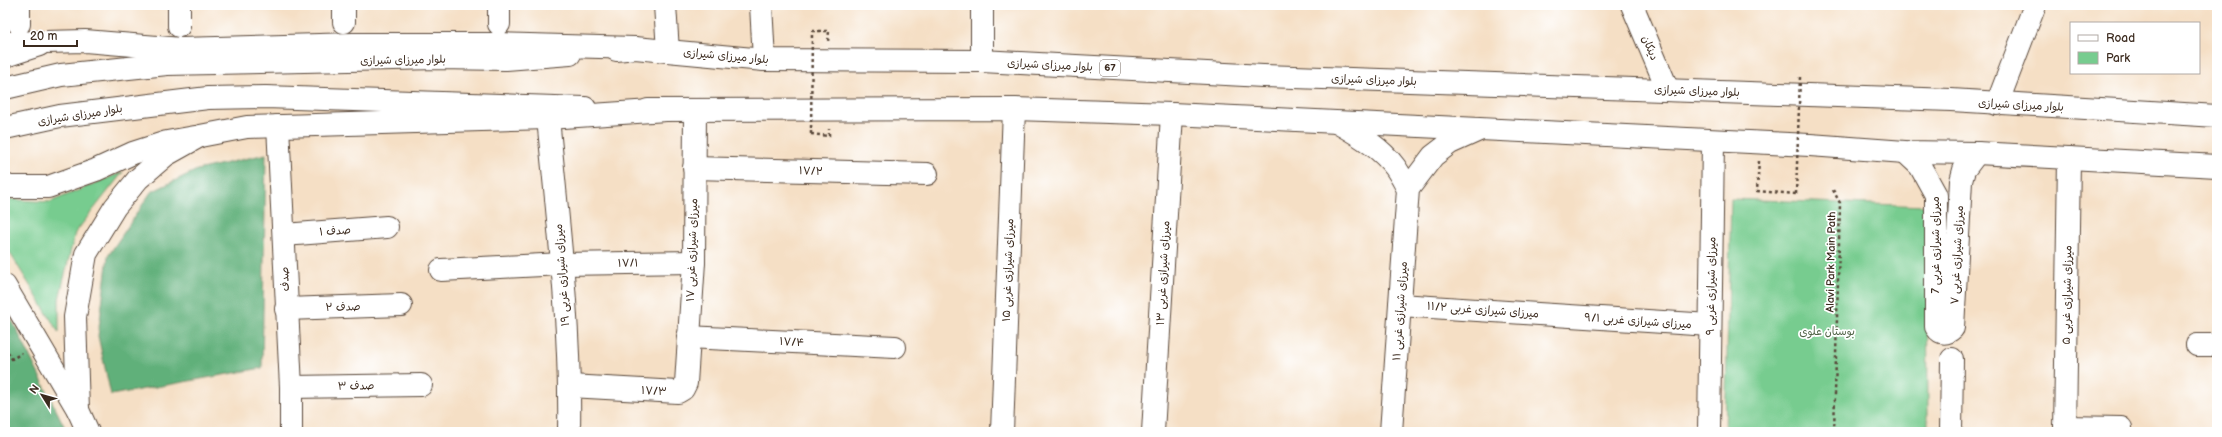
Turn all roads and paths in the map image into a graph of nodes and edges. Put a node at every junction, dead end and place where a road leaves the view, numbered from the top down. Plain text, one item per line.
1 (665, 5) edge
2 (761, 5) edge
3 (982, 5) edge
4 (1632, 5) edge
5 (2035, 5) edge
6 (829, 31) dead end
7 (52, 42) junction
8 (5, 43) edge
9 (635, 48) junction
10 (668, 51) junction
11 (5, 56) edge
12 (764, 60) junction
13 (982, 61) junction
14 (1800, 77) dead end
15 (5, 88) edge
16 (1668, 90) junction
17 (1997, 104) junction
18 (1014, 109) junction
19 (666, 110) junction
20 (694, 110) junction
21 (1172, 114) junction
22 (2217, 116) edge
23 (548, 118) junction
24 (1338, 123) junction
25 (278, 126) junction
26 (247, 127) junction
27 (5, 128) edge
28 (1479, 130) junction
29 (829, 136) dead end
30 (1713, 141) junction
31 (1760, 143) junction
32 (1905, 152) junction
33 (1977, 152) junction
34 (2069, 158) junction
35 (2217, 166) edge
36 (694, 168) junction
37 (927, 174) dead end
38 (5, 184) edge
39 (1408, 189) junction
40 (1833, 190) dead end
41 (387, 227) dead end
42 (284, 235) junction
43 (694, 262) junction
44 (562, 264) junction
45 (441, 270) dead end
46 (5, 286) edge
47 (401, 305) dead end
48 (1400, 305) junction
49 (286, 309) junction
50 (1566, 316) joint
51 (1710, 325) junction
52 (1953, 328) joint
53 (688, 337) junction
54 (895, 347) dead end
55 (1952, 359) dead end
56 (421, 385) dead end
57 (570, 386) junction
58 (291, 387) junction
59 (683, 389) joint
60 (78, 410) junction
61 (2121, 428) dead end
62 (2065, 429) edge
63 (88, 432) edge
64 (291, 432) edge
65 (569, 432) edge
66 (1002, 432) edge
67 (1153, 432) edge
68 (1391, 432) edge
69 (1709, 432) edge
70 (1834, 432) edge
71 (1951, 432) edge

1 - 10 main road
2 - 12 main road
3 - 13 main road
4 - 16 main road, دینکان
5 - 17 main road
6 - 29 path, bridge
7 - 8 main road
7 - 9 main road
7 - 11 main road
9 - 10 main road, بلوار میرزای شیرازی / 67
9 - 15 main road, بلوار میرزای شیرازی / 67
10 - 12 main road, بلوار میرزای شیرازی / 67
12 - 13 main road, بلوار میرزای شیرازی / 67
13 - 16 main road, بلوار میرزای شیرازی / 67
14 - 31 path, bridge
16 - 17 main road, بلوار میرزای شیرازی / 67
17 - 22 main road, بلوار میرزای شیرازی / 67
18 - 20 main road, بلوار میرزای شیرازی
18 - 21 main road, بلوار میرزای شیرازی
18 - 66 main road, ۱۵ میرزای شیرازی غربی
19 - 20 main road, بلوار میرزای شیرازی
19 - 23 main road
19 - 27 main road, بلوار میرزای شیرازی
20 - 36 main road, ۱۷ میرزای شیرازی غربی
21 - 24 main road, بلوار میرزای شیرازی
21 - 67 main road, ۱۳ میرزای شیرازی غربی
23 - 25 main road
23 - 44 main road, ۱۹ میرزای شیرازی غربی
24 - 28 main road, بلوار میرزای شیرازی
24 - 39 main road
25 - 26 main road
25 - 42 main road, صدف
26 - 38 main road
26 - 60 main road
28 - 30 main road, بلوار میرزای شیرازی
28 - 39 main road
30 - 31 main road, بلوار میرزای شیرازی
30 - 51 main road, میرزای شیرازی غربی ۹
31 - 32 main road, بلوار میرزای شیرازی
32 - 33 main road, بلوار میرزای شیرازی
32 - 52 main road, میرزای شیرازی غربی 7
33 - 34 main road, بلوار میرزای شیرازی
33 - 52 main road, ۷ میرزای شیرازی غربی
34 - 35 main road, بلوار میرزای شیرازی
34 - 62 main road, ۵ میرزای شیرازی غربی
36 - 37 main road, ۱۷/۲
36 - 43 main road, ۱۷ میرزای شیرازی غربی
39 - 48 main road, میرزای شیرازی غربی ۱۱
40 - 70 path, Alavi Park Main Path
41 - 42 main road, ۱ صدف
42 - 49 main road, صدف
43 - 44 main road, ۱۷/۱
43 - 53 main road, ۱۷ میرزای شیرازی غربی
44 - 45 main road, ۱۷/۱
44 - 57 main road, ۱۹ میرزای شیرازی غربی
46 - 60 main road
47 - 49 main road, ۲ صدف
48 - 50 main road, میرزای شیرازی غربی ۱۱/۲
48 - 68 main road, میرزای شیرازی غربی ۱۱
49 - 58 main road, صدف
50 - 51 main road, میرزای شیرازی غربی ۹/۱
51 - 69 main road, میرزای شیرازی غربی ۹
53 - 54 main road, ۱۷/۴
53 - 59 main road, ۱۷ میرزای شیرازی غربی
55 - 71 main road
56 - 58 main road, صدف ۳
57 - 59 main road, ۱۷/۳
57 - 65 main road, ۱۹ میرزای شیرازی غربی
58 - 64 main road, صدف
60 - 63 main road
61 - 62 main road

